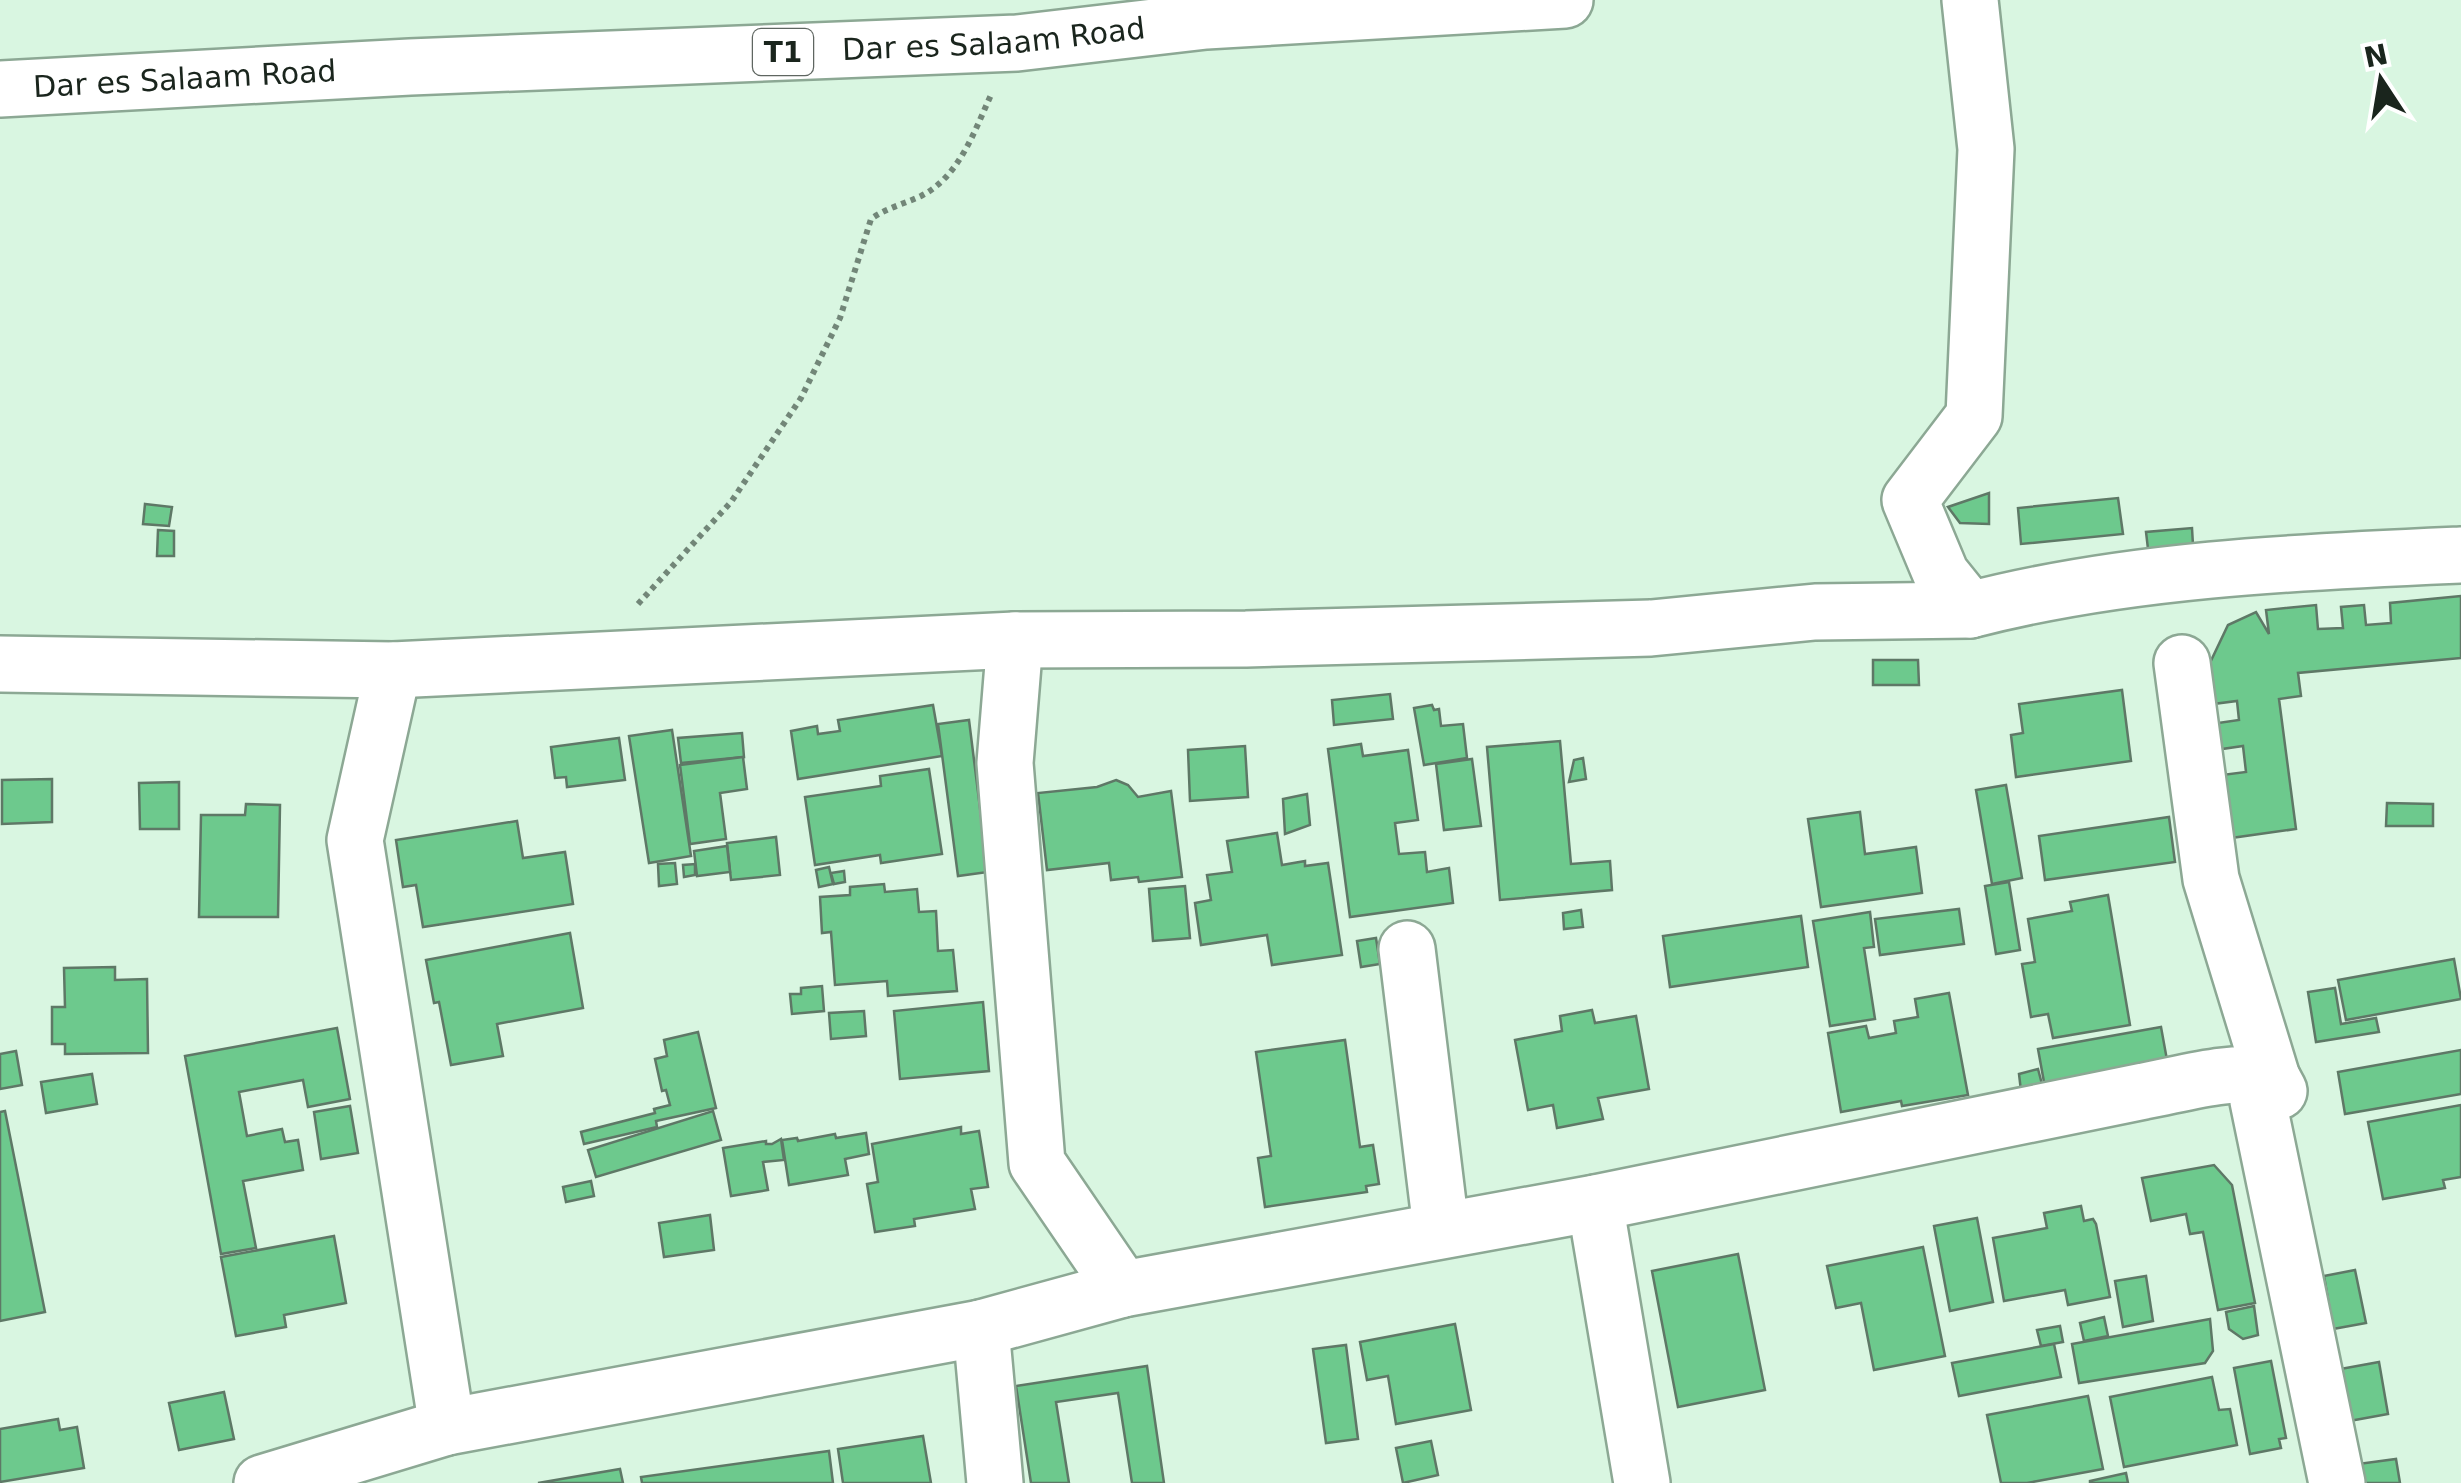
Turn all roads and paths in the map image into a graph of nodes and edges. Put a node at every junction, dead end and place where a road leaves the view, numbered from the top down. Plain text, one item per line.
1 (1565, 0) edge
2 (1970, 0) edge
3 (1202, 10) edge
4 (1017, 43) junction
5 (0, 89) edge
6 (2461, 555) edge
7 (1970, 610) junction
8 (1015, 640) junction
9 (582, 662) junction
10 (2182, 663) dead end
11 (0, 664) edge
12 (393, 670) junction
13 (1407, 949) dead end
14 (2272, 1078) junction
15 (1595, 1202) junction
16 (1441, 1228) junction
17 (1123, 1289) junction
18 (981, 1328) junction
19 (447, 1426) junction
20 (262, 1483) edge
21 (995, 1483) edge
22 (1642, 1483) edge
23 (2337, 1483) edge

1 - 3 main road, Dar es Salaam Road / T1
2 - 7 main road
3 - 4 main road, Dar es Salaam Road / T1
4 - 5 main road, Dar es Salaam Road / T1
4 - 9 path
6 - 7 main road
7 - 8 main road
8 - 9 main road
8 - 17 main road
9 - 12 main road
10 - 14 main road
11 - 12 main road
12 - 19 main road
13 - 16 main road
14 - 15 main road
14 - 23 main road
15 - 16 main road
15 - 22 main road
16 - 17 main road
17 - 18 main road
18 - 19 main road
18 - 21 main road
19 - 20 main road

